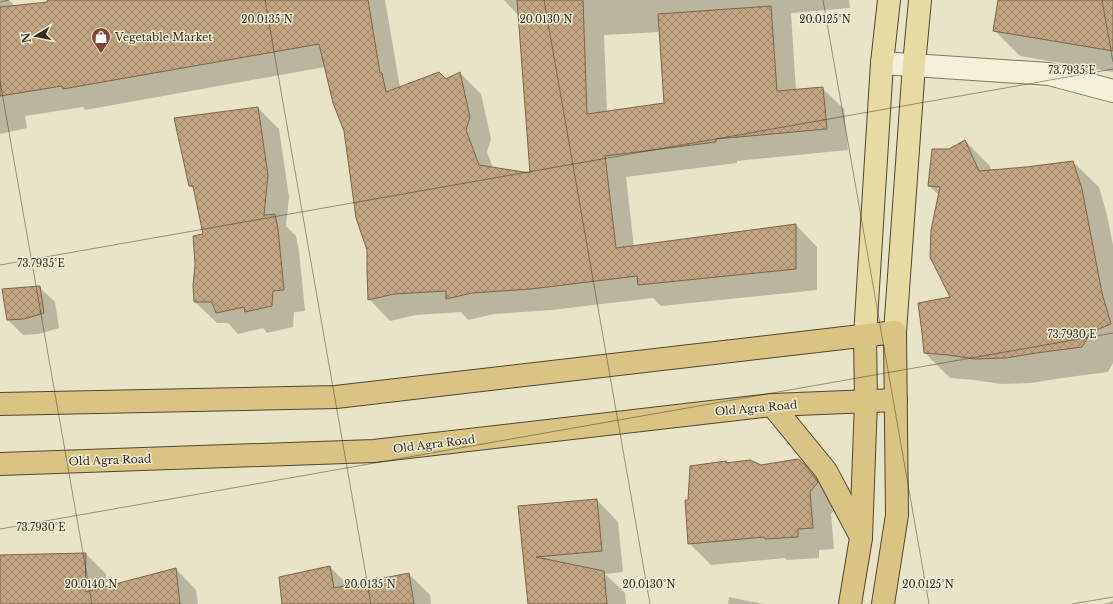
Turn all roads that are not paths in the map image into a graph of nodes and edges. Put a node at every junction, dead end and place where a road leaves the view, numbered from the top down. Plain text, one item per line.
1 (889, 0) edge
2 (920, 0) edge
3 (882, 64) junction
4 (914, 65) junction
5 (1113, 91) edge
6 (895, 332) junction
7 (865, 336) junction
8 (896, 400) junction
9 (866, 401) junction
10 (0, 404) edge
11 (772, 405) junction
12 (0, 464) edge
13 (861, 538) junction
14 (850, 604) edge
15 (883, 604) edge

1 - 3 main road
2 - 4 main road
3 - 4 street
3 - 7 main road
4 - 5 street
4 - 6 main road
6 - 7 highway
6 - 8 highway
7 - 9 highway
7 - 10 highway
8 - 9 highway, Old Agra Road
8 - 15 highway
9 - 11 highway, Old Agra Road
9 - 13 highway
11 - 12 highway, Old Agra Road
11 - 13 highway
13 - 14 highway

